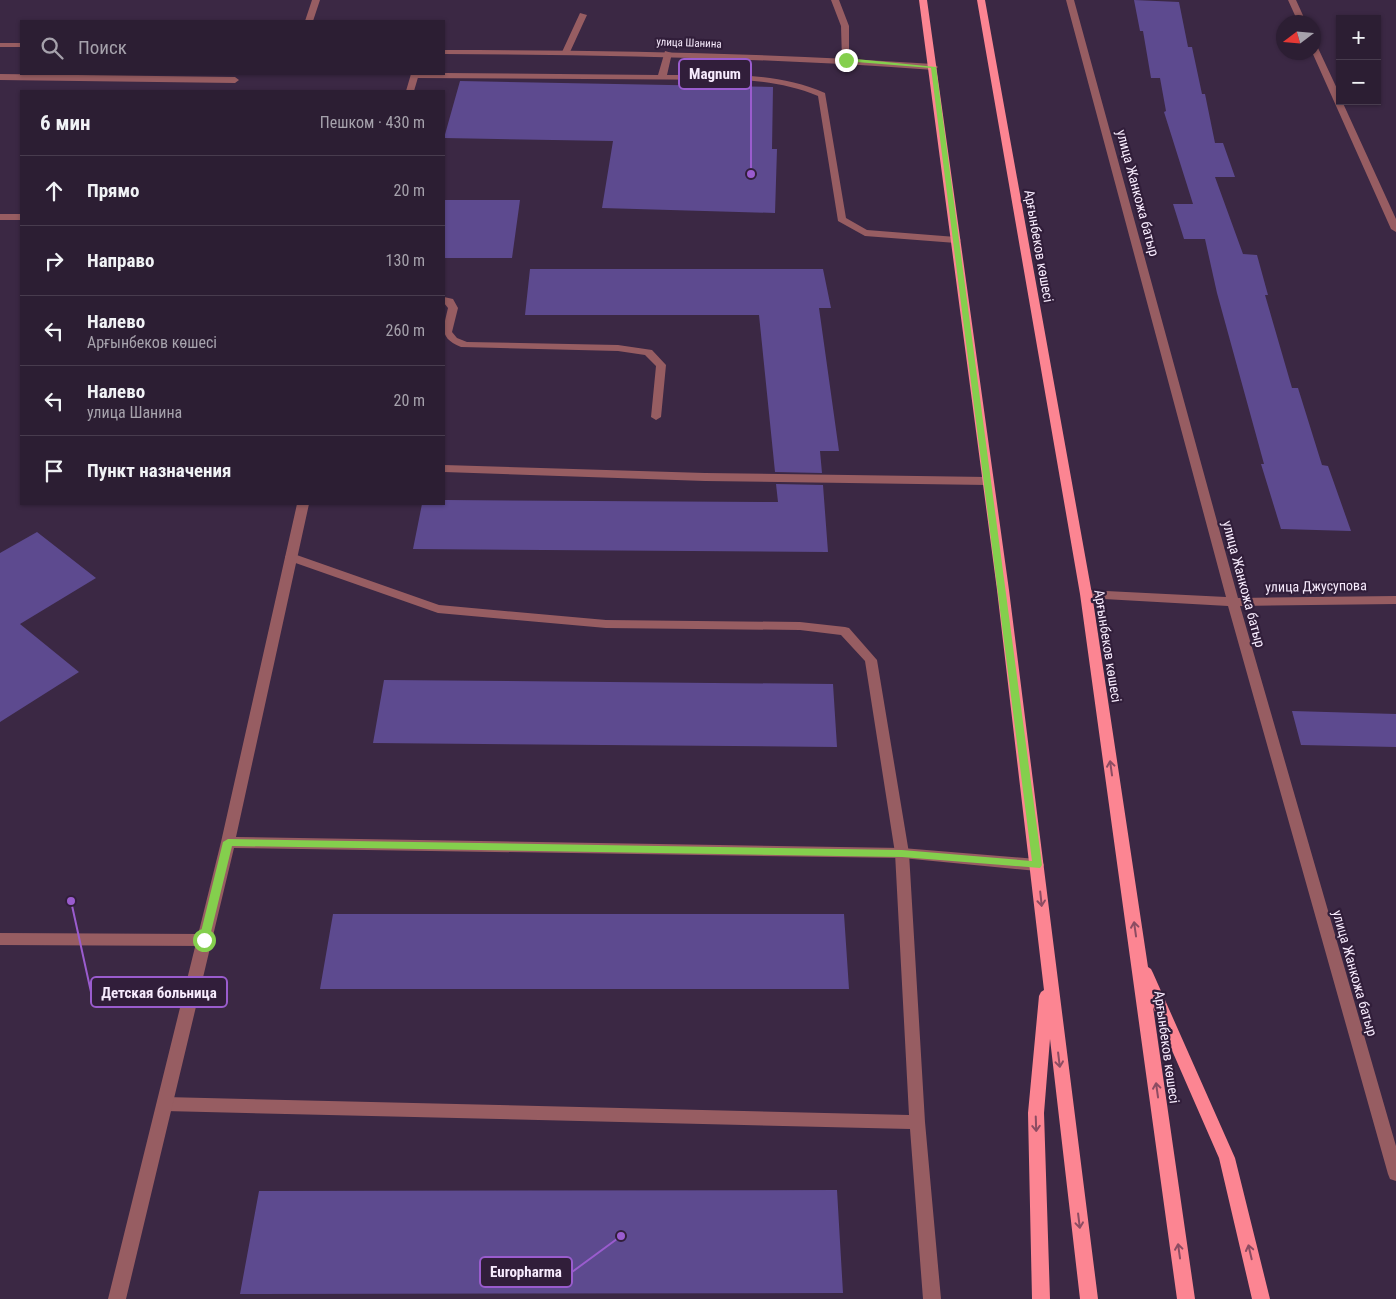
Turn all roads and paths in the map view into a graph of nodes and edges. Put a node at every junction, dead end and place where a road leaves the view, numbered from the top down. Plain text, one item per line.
1 (316, 0) edge
2 (835, 0) edge
3 (923, 0) edge
4 (981, 0) edge
5 (1070, 0) edge
6 (1292, 0) edge
7 (584, 15) dead end
8 (1299, 15) edge
9 (309, 20) edge
10 (0, 45) edge
11 (20, 45) edge
12 (445, 52) edge
13 (566, 52) junction
14 (668, 53) junction
15 (846, 60) junction
16 (1319, 60) edge
17 (934, 67) junction
18 (445, 74) edge
19 (42, 75) edge
20 (415, 75) edge
21 (0, 77) edge
22 (662, 78) junction
23 (235, 80) dead end
24 (410, 90) edge
25 (0, 217) edge
26 (20, 218) edge
27 (1396, 229) edge
28 (956, 240) junction
29 (445, 300) edge
30 (656, 417) dead end
31 (445, 468) edge
32 (987, 481) junction
33 (303, 505) edge
34 (291, 558) junction
35 (1086, 594) junction
36 (1396, 600) edge
37 (1233, 602) junction
38 (228, 842) junction
39 (902, 853) junction
40 (1037, 865) junction
41 (0, 939) edge
42 (204, 940) junction
43 (1139, 958) junction
44 (1048, 971) junction
45 (165, 1104) junction
46 (917, 1122) junction
47 (1396, 1174) edge
48 (117, 1299) edge
49 (932, 1299) edge
50 (1041, 1299) edge
51 (1089, 1299) edge
52 (1186, 1299) edge
53 (1261, 1299) edge

1 - 9 street
2 - 15 street
3 - 17 main road
4 - 35 main road, Арғынбеков көшесі
5 - 37 street, улица Жанкожа батыр
6 - 8 street
7 - 13 street
10 - 11 street
12 - 13 street, улица Шанина
13 - 14 street, улица Шанина
14 - 15 street, улица Шанина
14 - 22 street
15 - 17 street, улица Шанина
16 - 27 street
17 - 28 main road
18 - 22 street
19 - 21 street
19 - 23 street
20 - 24 street
22 - 28 street
25 - 26 street
28 - 32 main road
29 - 30 street
31 - 32 street
32 - 40 main road
33 - 34 street
34 - 38 street
34 - 39 street
35 - 37 street, улица Джусупова
43 -> 35 main road, Арғынбеков көшесі
36 - 37 street, улица Джусупова
37 - 47 street, улица Жанкожа батыр
38 - 39 street
38 - 42 street
39 - 40 street
39 - 46 street
40 -> 44 main road
41 - 42 street
42 - 45 street
52 -> 43 main road, Арғынбеков көшесі
53 -> 43 main road
44 -> 50 main road
44 -> 51 main road
45 - 46 street
45 - 48 street
46 - 49 street

